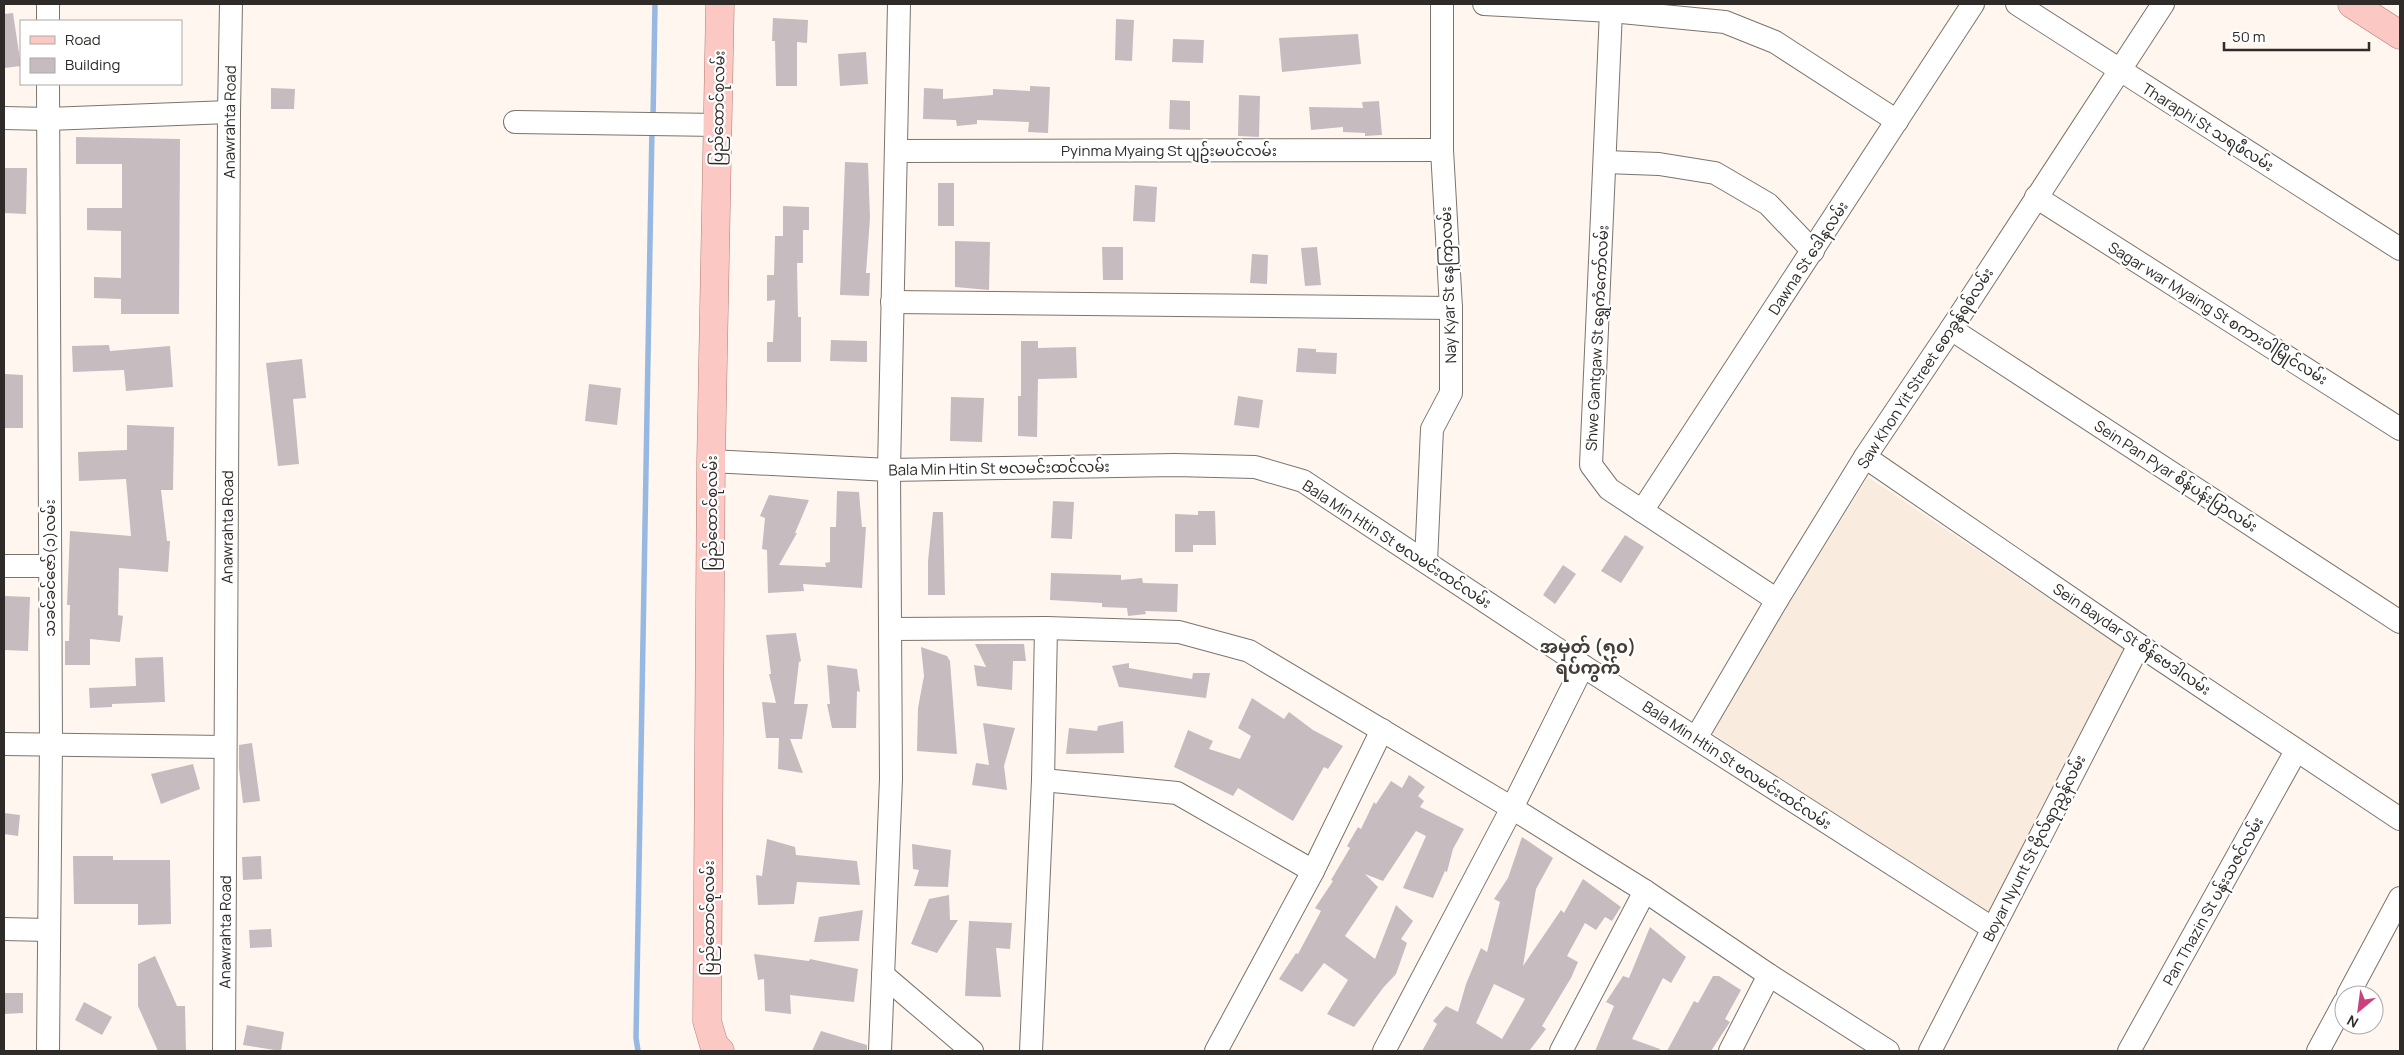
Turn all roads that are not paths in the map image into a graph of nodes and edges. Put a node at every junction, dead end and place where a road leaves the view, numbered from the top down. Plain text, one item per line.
1 (48, 4) edge
2 (231, 4) edge
3 (720, 4) edge
4 (899, 4) edge
5 (1442, 4) edge
6 (1484, 4) edge
7 (1973, 4) edge
8 (2017, 4) edge
9 (2162, 4) edge
10 (2358, 5) edge
11 (1612, 11) junction
12 (48, 20) edge
13 (2400, 35) edge
14 (2118, 70) junction
15 (48, 85) edge
16 (229, 112) junction
17 (4, 118) edge
18 (48, 119) junction
19 (1897, 120) junction
20 (515, 122) dead end
21 (718, 124) junction
22 (896, 150) junction
23 (1442, 150) junction
24 (1605, 162) junction
25 (2036, 197) junction
26 (2400, 248) edge
27 (1812, 251) junction
28 (892, 302) junction
29 (1451, 308) junction
30 (1952, 329) junction
31 (2400, 429) edge
32 (1865, 457) junction
33 (711, 461) junction
34 (889, 470) junction
35 (1642, 511) junction
36 (1426, 562) junction
37 (4, 566) edge
38 (49, 566) junction
39 (1777, 600) junction
40 (2400, 622) edge
41 (1046, 628) junction
42 (891, 630) junction
43 (2139, 645) junction
44 (1583, 666) junction
45 (1382, 730) junction
46 (1696, 738) junction
47 (51, 743) junction
48 (4, 744) edge
49 (224, 747) junction
50 (2296, 751) junction
51 (1043, 780) junction
52 (1512, 808) junction
53 (2400, 818) edge
54 (1313, 870) junction
55 (1645, 892) junction
56 (2400, 898) edge
57 (1992, 928) junction
58 (4, 930) edge
59 (48, 930) junction
60 (884, 975) junction
61 (1769, 975) junction
62 (2353, 985) edge
63 (2334, 1021) edge
64 (48, 1051) edge
65 (224, 1051) edge
66 (720, 1051) edge
67 (880, 1051) edge
68 (972, 1051) edge
69 (1031, 1051) edge
70 (1216, 1051) edge
71 (1384, 1051) edge
72 (1561, 1051) edge
73 (1730, 1051) edge
74 (1888, 1051) edge
75 (1930, 1051) edge
76 (2129, 1051) edge
77 (2318, 1051) edge

1 - 12 street
2 - 16 street, Anawrahta Road
3 - 21 main road, ပြည်ထောင်စုလမ်း
4 - 22 street
5 - 23 street, Nay Kyar St နေကြာလမ်း
6 - 11 street
7 - 19 street, Dawna St ဒေါနလမ်း
8 - 14 street, Tharaphi St သရဖီလမ်း
9 - 14 street, Saw Khon Yit Street စောခွန်ရစ်လမ်း
10 - 13 main road
11 - 19 street
11 - 24 street, Shwe Gantgaw St ရွှေကံကော်လမ်း
14 - 25 street, Saw Khon Yit Street စောခွန်ရစ်လမ်း
14 - 26 street, Tharaphi St သရဖီလမ်း
15 - 18 street, သခင်ခင်ဇော်(၁)လမ်း
16 - 18 street
16 - 49 street, Anawrahta Road
17 - 18 street
18 - 38 street, သခင်ခင်ဇော်(၁)လမ်း
19 - 27 street, Dawna St ဒေါနလမ်း
20 - 21 street
21 - 33 main road, ပြည်ထောင်စုလမ်း
22 - 23 street, Pyinma Myaing St ပျဥ်းမပင်လမ်း
22 - 28 street
23 - 29 street, Nay Kyar St နေကြာလမ်း
24 - 27 street
24 - 35 street, Shwe Gantgaw St ရွှေကံကော်လမ်း
25 - 30 street, Saw Khon Yit Street စောခွန်ရစ်လမ်း
25 - 31 street, Sagar war Myaing St စကားဝါမြိုင်လမ်း
27 - 35 street, Dawna St ဒေါနလမ်း
28 - 29 street
28 - 34 street
29 - 36 street, Nay Kyar St နေကြာလမ်း
30 - 32 street, Saw Khon Yit Street စောခွန်ရစ်လမ်း
30 - 40 street, Sein Pan Pyar စိန်ပန်းပြာလမ်း
32 - 39 street, Saw Khon Yit Street စောခွန်ရစ်လမ်း
32 - 43 street, Sein Baydar St စိန်ဗေဒါလမ်း
33 - 34 street, Bala Min Htin St ဗလမင်းထင်လမ်း
33 - 66 main road, ပြည်ထောင်စုလမ်း
34 - 36 street, Bala Min Htin St ဗလမင်းထင်လမ်း
34 - 42 street
35 - 39 street, Shwe Gantgaw St ရွှေကံကော်လမ်း
36 - 44 street, Bala Min Htin St ဗလမင်းထင်လမ်း
37 - 38 street
38 - 47 street, သခင်ခင်ဇော်(၁)လမ်း
39 - 46 street, Saw Khon Yit Street စောခွန်ရစ်လမ်း
41 - 42 street
41 - 45 street
41 - 51 street
42 - 60 street
43 - 50 street, Sein Baydar St စိန်ဗေဒါလမ်း
43 - 57 street, Boyar Nyunt St ဗိုလ်ရာညွှန်လမ်း
44 - 46 street, Bala Min Htin St ဗလမင်းထင်လမ်း
44 - 52 street
45 - 52 street
45 - 54 street
46 - 57 street, Bala Min Htin St ဗလမင်းထင်လမ်း
47 - 48 street
47 - 49 street
47 - 59 street, သခင်ခင်ဇော်(၁)လမ်း
49 - 65 street, Anawrahta Road
50 - 53 street, Sein Baydar St စိန်ဗေဒါလမ်း
50 - 76 street, Pan Thazin St ပန်းသဇင်လမ်း
51 - 54 street
51 - 69 street
52 - 55 street
52 - 71 street
54 - 70 street
55 - 61 street
55 - 72 street
56 - 62 street
57 - 75 street, Boyar Nyunt St ဗိုလ်ရာညွှန်လမ်း
58 - 59 street
59 - 64 street, သခင်ခင်ဇော်(၁)လမ်း
60 - 67 street
60 - 68 street
61 - 73 street
61 - 74 street
63 - 77 street

